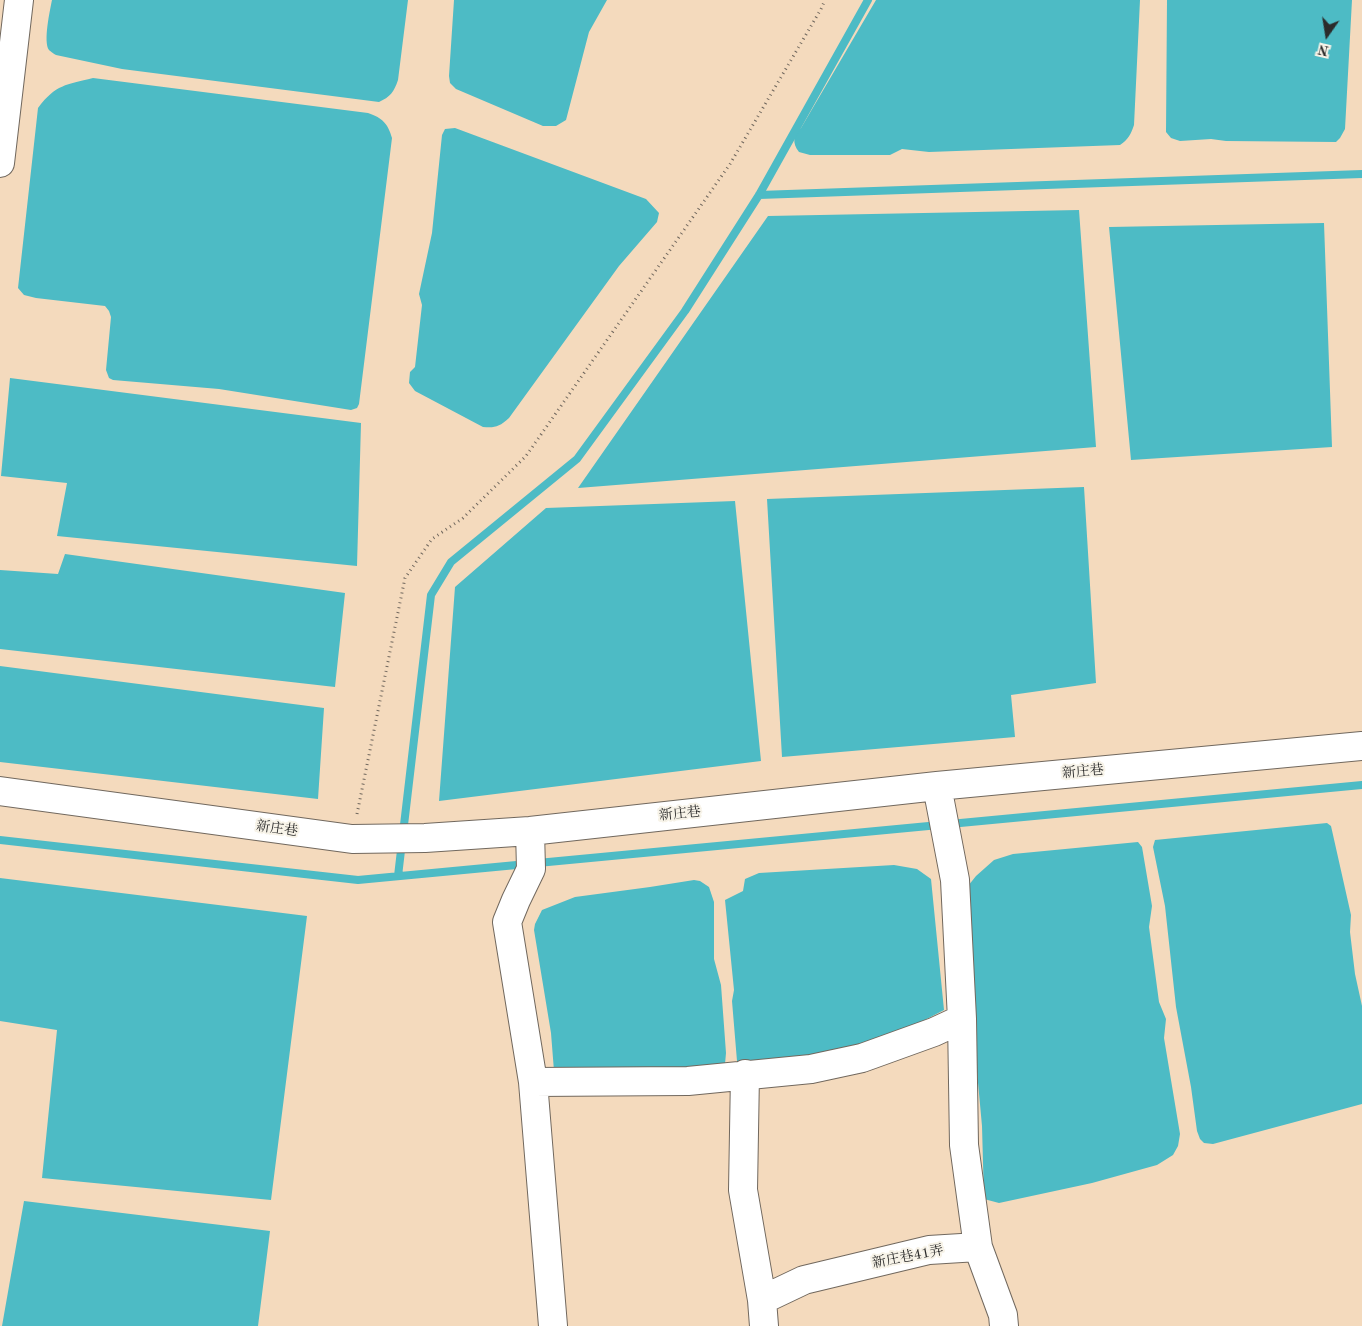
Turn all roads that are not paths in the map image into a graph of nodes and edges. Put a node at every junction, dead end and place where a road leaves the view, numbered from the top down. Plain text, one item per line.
1 (19, 0) edge
2 (0, 163) edge
3 (1362, 746) edge
4 (937, 786) junction
5 (0, 790) edge
6 (530, 831) junction
7 (962, 1019) junction
8 (745, 1074) junction
9 (533, 1082) junction
10 (978, 1247) junction
11 (763, 1313) edge
12 (553, 1326) edge
13 (1004, 1326) edge

1 - 2 street
3 - 4 street, 新庄巷
4 - 6 street, 新庄巷
4 - 7 street
5 - 6 street, 新庄巷
6 - 9 street
7 - 8 street
7 - 10 street
8 - 9 street
8 - 11 street, 新庄巷41弄
9 - 12 street
10 - 11 street, 新庄巷41弄
10 - 13 street

